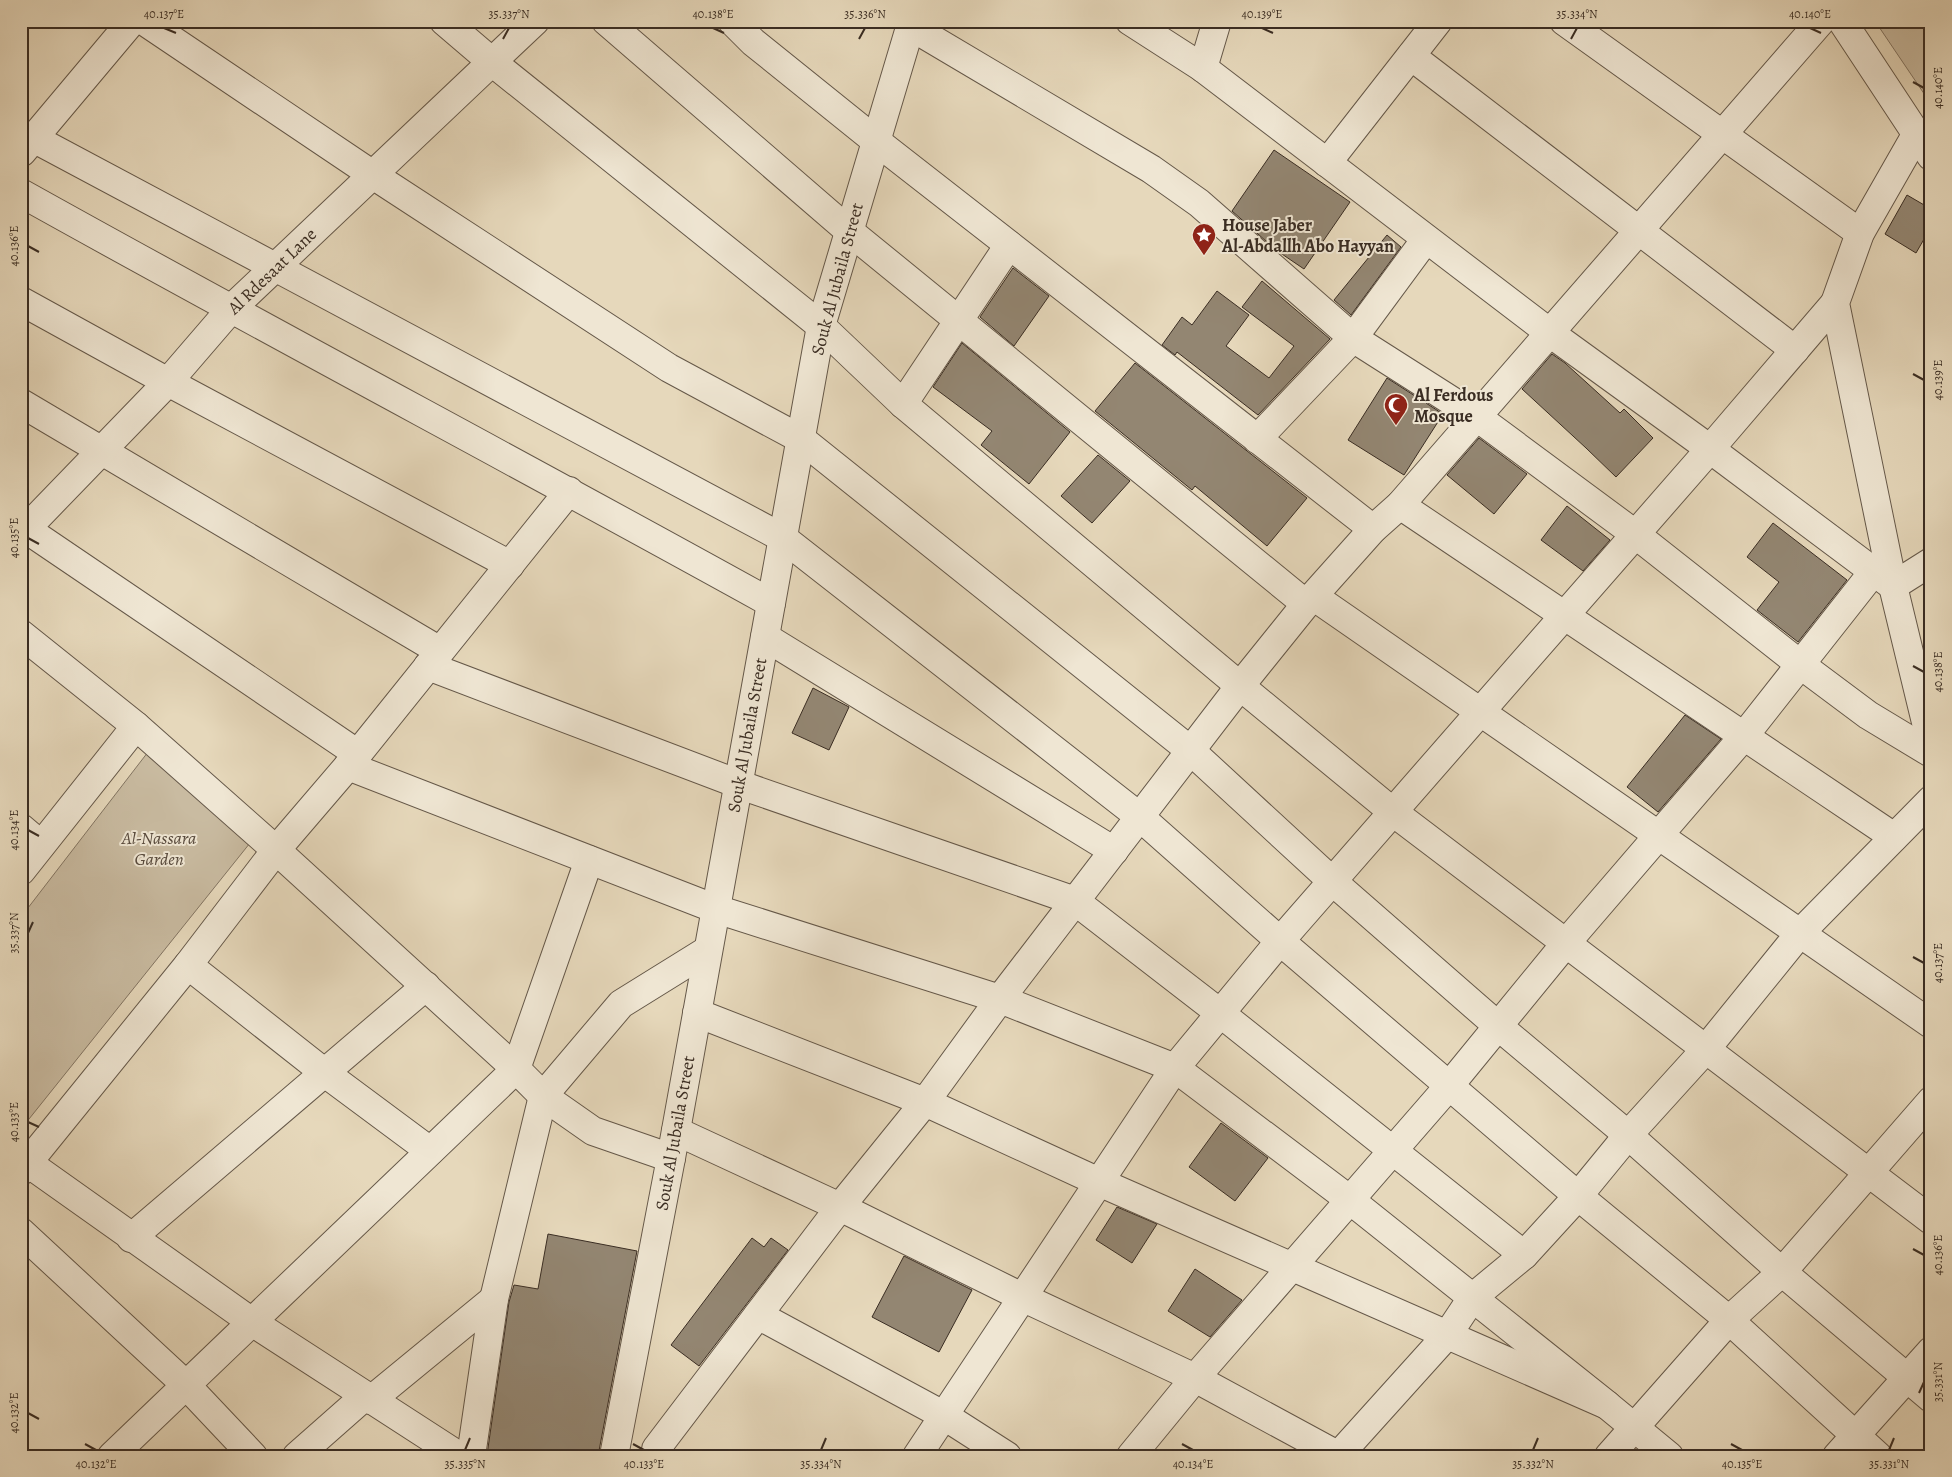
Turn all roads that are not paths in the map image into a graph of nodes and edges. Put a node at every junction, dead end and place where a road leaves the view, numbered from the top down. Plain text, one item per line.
1 (132, 21) edge
2 (144, 21) edge
3 (444, 21) edge
4 (535, 21) edge
5 (606, 21) edge
6 (732, 21) edge
7 (1130, 21) edge
8 (1217, 21) edge
9 (1438, 21) edge
10 (1564, 21) edge
11 (1822, 21) edge
12 (1842, 21) edge
13 (910, 23) edge
14 (1411, 56) junction
15 (492, 62) junction
16 (1203, 68) junction
17 (1723, 134) junction
18 (876, 141) junction
19 (27, 145) edge
20 (1924, 146) edge
21 (1327, 163) junction
22 (373, 176) junction
23 (21, 194) edge
24 (850, 231) junction
25 (1639, 231) junction
26 (1860, 233) junction
27 (1426, 239) junction
28 (1009, 245) junction
29 (276, 267) junction
30 (21, 301) edge
31 (1835, 303) junction
32 (230, 310) junction
33 (958, 320) junction
34 (821, 326) junction
35 (1550, 333) junction
36 (1353, 338) junction
37 (1795, 350) junction
38 (168, 382) junction
39 (21, 403) edge
40 (903, 404) junction
41 (1477, 417) junction
42 (801, 439) junction
43 (1257, 439) junction
44 (1710, 449) junction
45 (102, 452) junction
46 (569, 491) junction
47 (1400, 505) junction
48 (1373, 529) junction
49 (24, 532) edge
50 (1635, 534) junction
51 (783, 538) junction
52 (1931, 562) edge
53 (510, 565) junction
54 (1883, 579) junction
55 (1310, 600) junction
56 (771, 603) junction
57 (1564, 616) junction
58 (21, 634) edge
59 (765, 636) junction
60 (434, 659) junction
61 (1801, 665) junction
62 (1240, 686) junction
63 (1481, 712) junction
64 (136, 726) junction
65 (1744, 736) junction
66 (1931, 743) edge
67 (1191, 751) junction
68 (1931, 754) edge
69 (353, 760) junction
70 (739, 784) junction
71 (1931, 800) edge
72 (1393, 812) junction
73 (1140, 817) junction
74 (1659, 836) junction
75 (31, 837) edge
76 (1894, 837) junction
77 (276, 850) junction
78 (1114, 851) junction
79 (589, 860) junction
80 (21, 871) edge
81 (1332, 881) junction
82 (1075, 901) junction
83 (716, 909) junction
84 (1800, 933) junction
85 (1280, 941) junction
86 (1566, 943) junction
87 (708, 950) junction
88 (188, 965) junction
89 (426, 986) junction
90 (1000, 999) junction
91 (697, 1013) junction
92 (1220, 1013) junction
93 (1931, 1024) edge
94 (1498, 1026) junction
95 (1706, 1049) junction
96 (1174, 1068) junction
97 (516, 1069) junction
98 (326, 1073) junction
99 (1449, 1086) junction
100 (543, 1096) junction
101 (1931, 1101) edge
102 (925, 1102) junction
103 (676, 1130) junction
104 (1628, 1135) junction
105 (430, 1151) junction
106 (1393, 1151) junction
107 (671, 1158) junction
108 (24, 1167) edge
109 (1868, 1173) junction
110 (1100, 1182) junction
111 (1578, 1196) junction
112 (1350, 1200) junction
113 (840, 1207) junction
114 (1931, 1220) edge
115 (21, 1232) edge
116 (131, 1238) junction
117 (1524, 1255) junction
118 (1294, 1267) junction
119 (1782, 1272) junction
120 (1022, 1297) junction
121 (494, 1298) junction
122 (1472, 1298) junction
123 (758, 1315) junction
124 (1729, 1320) junction
125 (252, 1322) junction
126 (1448, 1334) junction
127 (1931, 1351) edge
128 (1906, 1377) junction
129 (1195, 1378) junction
130 (186, 1384) junction
131 (368, 1398) junction
132 (1931, 1398) edge
133 (1607, 1405) junction
134 (943, 1415) junction
135 (1634, 1427) junction
136 (1855, 1436) junction
137 (616, 1446) edge
138 (662, 1452) edge
139 (112, 1456) edge
140 (253, 1456) edge
141 (297, 1456) edge
142 (459, 1456) edge
143 (471, 1456) edge
144 (917, 1456) edge
145 (1007, 1456) edge
146 (1131, 1456) edge
147 (1339, 1456) edge
148 (1609, 1456) edge
149 (1669, 1456) edge
150 (1837, 1456) edge
151 (1878, 1456) edge

1 - 19 street
2 - 22 street
3 - 15 street
4 - 15 street, Al Rdesaat Lane
5 - 24 street
6 - 18 street
7 - 16 street
8 - 16 street
9 - 14 street
10 - 17 street
11 - 17 street
12 - 20 street
13 - 18 street, Souk Al Jubaila Street
13 - 36 street
14 - 21 street
14 - 25 street
15 - 22 street, Al Rdesaat Lane
15 - 34 street
16 - 21 street
17 - 25 street
17 - 26 street
18 - 24 street, Souk Al Jubaila Street
18 - 28 street
19 - 29 street
20 - 26 street
21 - 27 street
22 - 29 street, Al Rdesaat Lane
22 - 42 street
23 - 32 street
24 - 33 street
24 - 34 street, Souk Al Jubaila Street
25 - 35 street
25 - 37 street
26 - 31 street
27 - 35 street
27 - 36 street
28 - 33 street
28 - 43 street
29 - 32 street, Al Rdesaat Lane
29 - 51 street
30 - 38 street
31 - 37 street
31 - 54 street
32 - 38 street, Al Rdesaat Lane
32 - 46 street
33 - 40 street
33 - 55 street
34 - 40 street
34 - 42 street, Souk Al Jubaila Street
35 - 41 street
35 - 44 street
36 - 41 street
36 - 43 street
37 - 44 street
38 - 45 street, Al Rdesaat Lane
38 - 53 street
39 - 45 street
40 - 62 street
41 - 47 street
41 - 50 street
42 - 51 street, Souk Al Jubaila Street
42 - 67 street
43 - 48 street
44 - 50 street
44 - 54 street
45 - 49 street, Al Rdesaat Lane
45 - 60 street
46 - 53 street
46 - 56 street
47 - 48 street
47 - 57 street
48 - 55 street
49 - 69 street
50 - 57 street
50 - 61 street
51 - 56 street, Souk Al Jubaila Street
51 - 73 street
52 - 54 street
53 - 60 street
54 - 61 street
54 - 66 street
55 - 62 street
55 - 63 street
56 - 59 street, Souk Al Jubaila Street
57 - 63 street
57 - 65 street
58 - 64 street
59 - 70 street, Souk Al Jubaila Street
59 - 78 street
60 - 69 street
60 - 70 street
61 - 65 street
61 - 68 street
62 - 67 street
62 - 72 street
63 - 72 street
63 - 74 street
64 - 75 street
64 - 77 street
65 - 74 street
65 - 76 street
67 - 73 street
67 - 81 street
69 - 77 street
69 - 79 street
70 - 82 street
70 - 83 street, Souk Al Jubaila Street
71 - 76 street
72 - 81 street
72 - 86 street
73 - 78 street
73 - 85 street
74 - 84 street
74 - 86 street
75 - 80 street
76 - 84 street
77 - 88 street
77 - 89 street
78 - 82 street
79 - 83 street
79 - 97 street
81 - 85 street
81 - 94 street
82 - 90 street
82 - 92 street
83 - 87 street, Souk Al Jubaila Street
83 - 90 street
84 - 93 street
84 - 95 street
85 - 92 street
85 - 99 street
86 - 94 street
86 - 95 street
87 - 91 street, Souk Al Jubaila Street
87 - 100 street
88 - 98 street
88 - 108 street
89 - 97 street
89 - 98 street
90 - 96 street
90 - 102 street
91 - 102 street
91 - 103 street, Souk Al Jubaila Street
92 - 96 street
92 - 106 street
94 - 99 street
94 - 104 street
95 - 104 street
95 - 109 street
96 - 110 street
96 - 112 street
97 - 100 street
97 - 105 street
98 - 105 street
98 - 116 street
99 - 106 street
99 - 111 street
100 - 107 street
100 - 121 street
101 - 109 street
102 - 110 street
102 - 113 street
103 - 107 street, Souk Al Jubaila Street
103 - 113 street
104 - 111 street
104 - 119 street
105 - 125 street
106 - 112 street
106 - 117 street
107 - 137 street, Souk Al Jubaila Street
108 - 116 street
109 - 114 street
109 - 119 street
110 - 118 street
110 - 120 street
111 - 117 street
111 - 124 street
112 - 118 street
112 - 122 street
113 - 120 street
113 - 123 street
115 - 130 street
116 - 125 street
117 - 122 street
118 - 126 street
118 - 129 street
119 - 124 street
119 - 128 street
120 - 129 street
120 - 134 street
121 - 131 street
121 - 143 street
122 - 126 street
122 - 133 street
123 - 134 street
123 - 138 street
124 - 135 street
124 - 136 street
125 - 130 street
125 - 131 street
126 - 133 street
126 - 147 street
127 - 128 street
128 - 132 street
128 - 136 street
129 - 146 street
129 - 147 street
130 - 139 street
130 - 140 street
131 - 141 street
131 - 142 street
133 - 135 street
134 - 144 street
134 - 145 street
135 - 148 street
135 - 149 street
136 - 150 street
136 - 151 street
137 - 138 street

